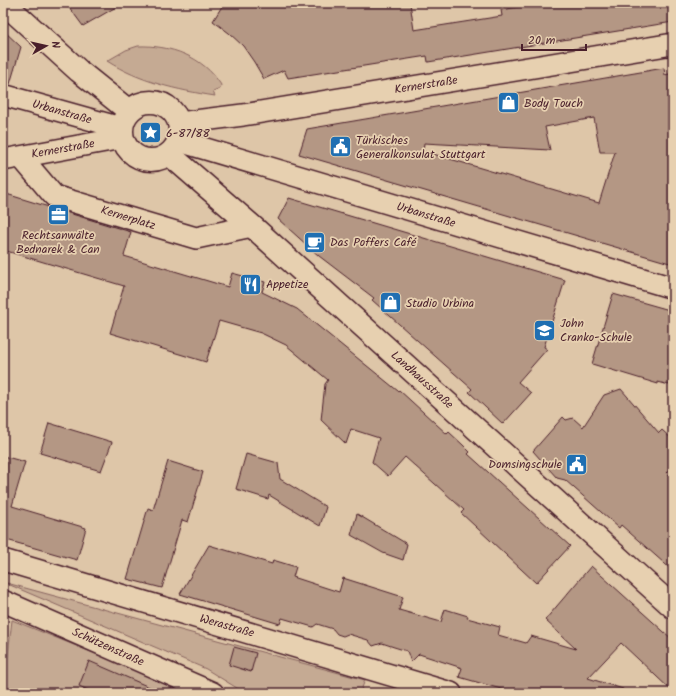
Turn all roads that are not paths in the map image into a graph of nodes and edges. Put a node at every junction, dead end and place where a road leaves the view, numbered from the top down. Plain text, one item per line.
1 (4, 3) edge
2 (673, 44) edge
3 (4, 95) edge
4 (124, 126) junction
5 (176, 139) junction
6 (12, 158) edge
7 (252, 226) junction
8 (673, 288) edge
9 (3, 560) edge
10 (3, 601) edge
11 (673, 607) edge
12 (213, 693) edge
13 (451, 693) edge

1 - 4 street
2 - 5 street, Kernerstraße
3 - 4 street, Urbanstraße
4 - 5 street
4 - 5 street
4 - 6 street, Kernerstraße
5 - 7 street, Landhausstraße
5 - 8 street, Urbanstraße
6 - 7 street, Kernerplatz
7 - 11 street, Landhausstraße
9 - 13 street, Werastraße
10 - 12 street, Schützenstraße

